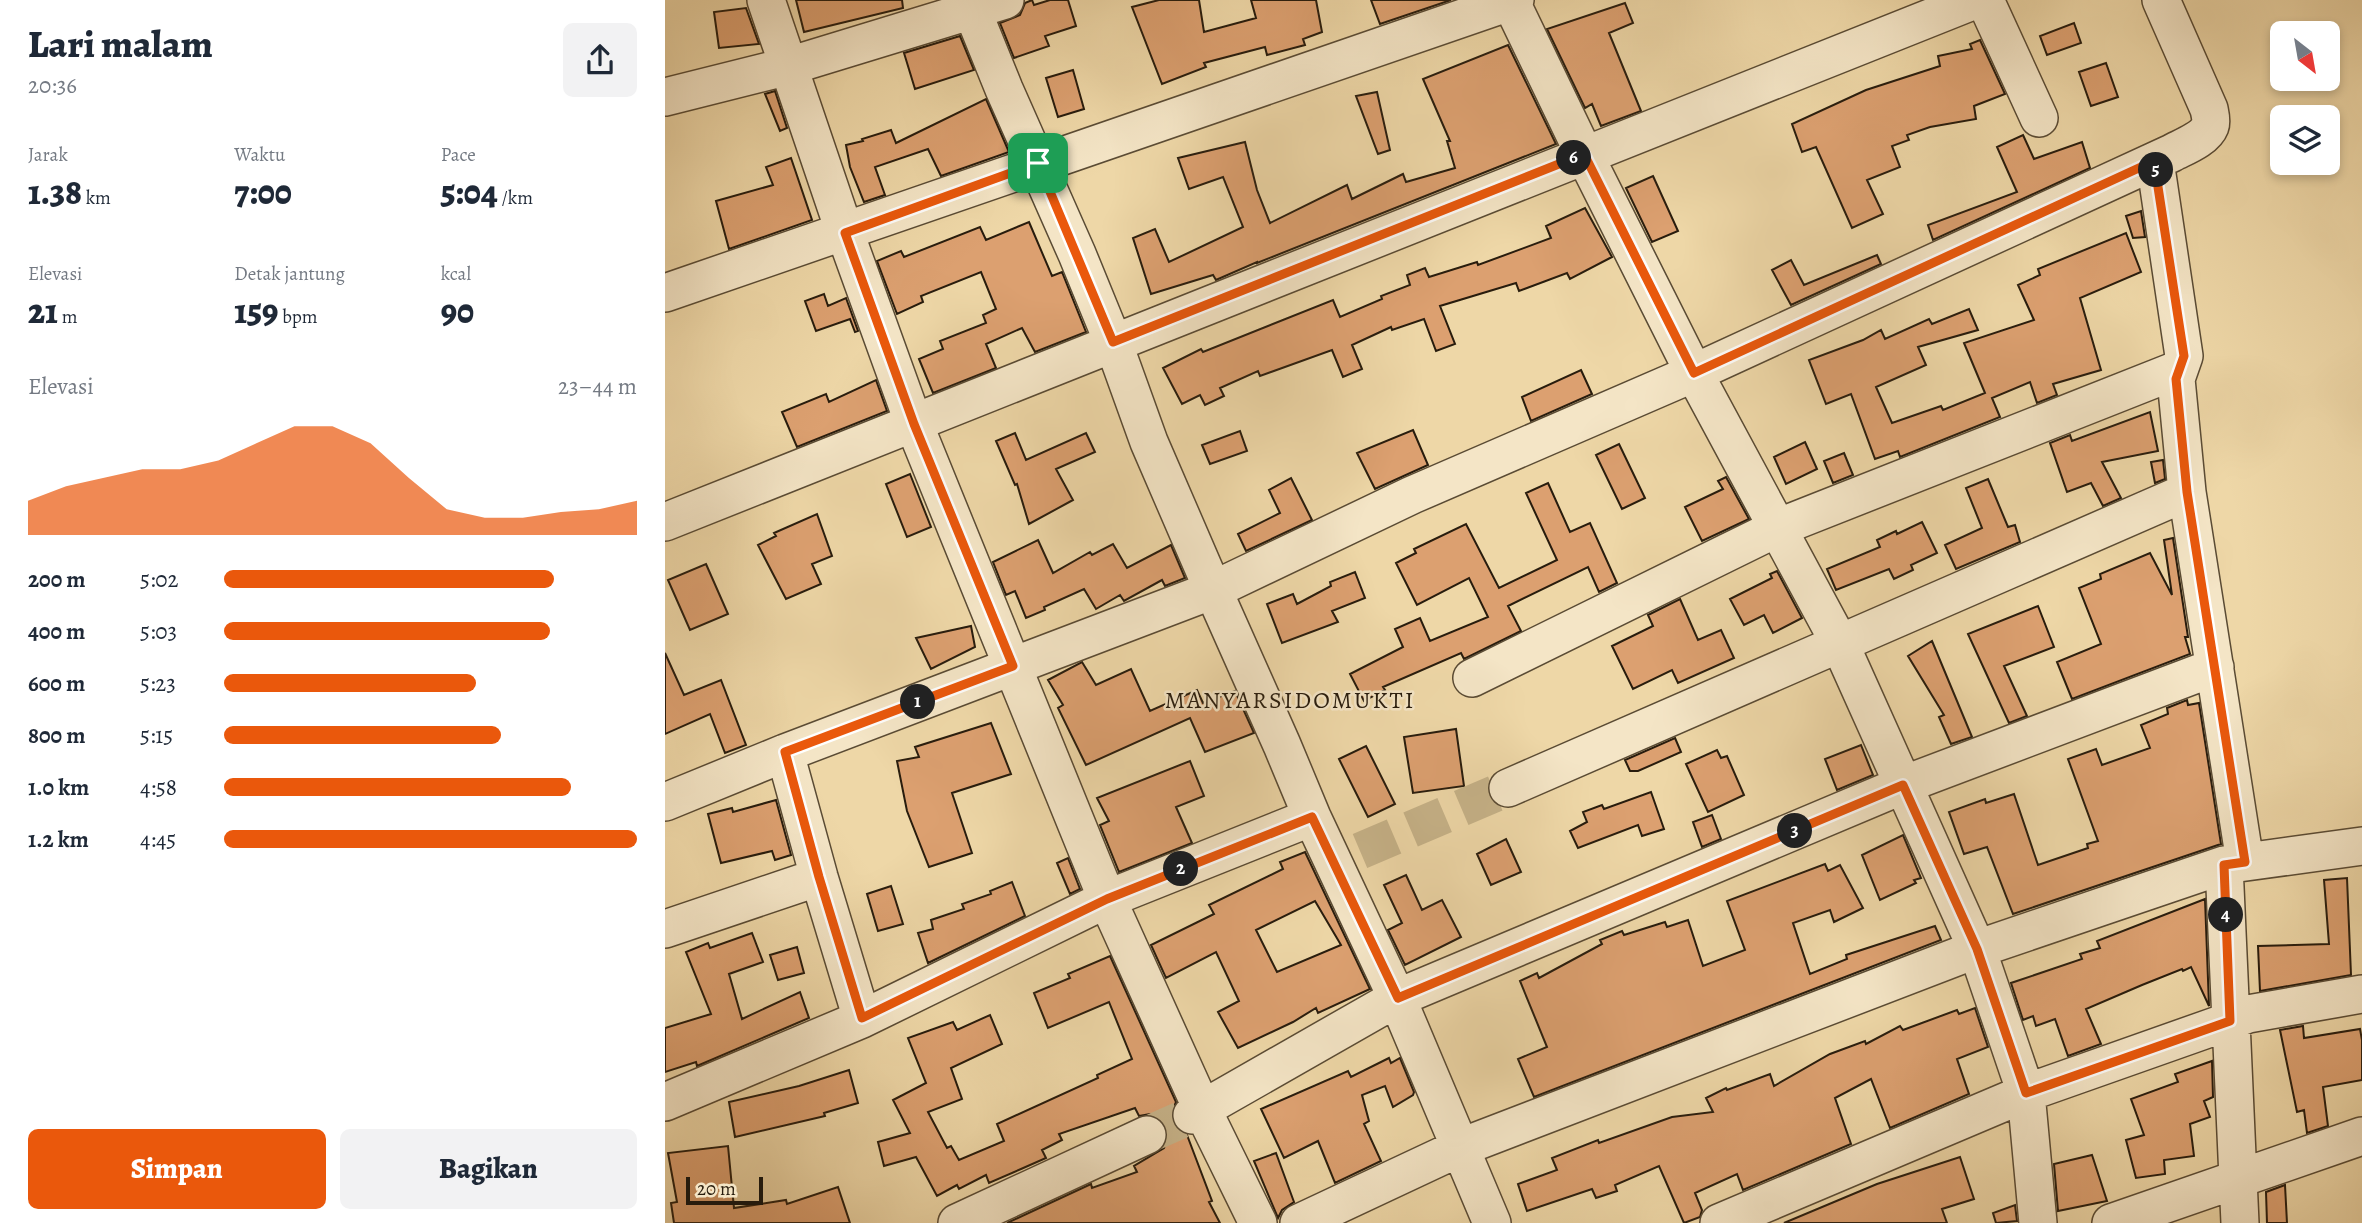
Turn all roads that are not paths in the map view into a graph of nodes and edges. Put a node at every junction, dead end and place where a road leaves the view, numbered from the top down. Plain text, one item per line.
1 (765, 0) edge
2 (1975, 0) edge
3 (1985, 0) edge
4 (2161, 0) edge
5 (1512, 1) edge
6 (981, 3) edge
7 (789, 65) junction
8 (665, 97) edge
9 (2039, 118) dead end
10 (2174, 151) junction
11 (1584, 154) junction
12 (1038, 163) junction
13 (845, 233) junction
14 (665, 293) edge
15 (1113, 342) junction
16 (2177, 370) junction
17 (1694, 373) junction
18 (914, 424) junction
19 (2187, 492) junction
20 (665, 522) edge
21 (1777, 528) junction
22 (1213, 590) junction
23 (1840, 644) junction
24 (1013, 666) junction
25 (2215, 667) junction
26 (1472, 678) dead end
27 (785, 752) junction
28 (1903, 785) junction
29 (1509, 788) tunnel mouth
30 (665, 802) edge
31 (1312, 817) junction
32 (2362, 846) edge
33 (2234, 863) junction
34 (819, 877) junction
35 (1107, 899) junction
36 (665, 929) edge
37 (1977, 949) junction
38 (2362, 993) edge
39 (1398, 998) junction
40 (862, 1018) junction
41 (2230, 1021) junction
42 (2026, 1093) junction
43 (665, 1102) edge
44 (1197, 1112) junction
45 (1147, 1135) tunnel mouth
46 (2362, 1136) edge
47 (1459, 1148) junction
48 (2239, 1177) junction
49 (957, 1223) edge
50 (1258, 1223) edge
51 (1299, 1223) edge
52 (1492, 1223) edge
53 (1719, 1223) edge
54 (2038, 1223) edge
55 (2111, 1223) edge
56 (2240, 1223) edge

1 - 7 street
2 - 11 street
3 - 9 street
4 - 10 street
5 - 11 street
5 - 12 street
6 - 7 street
6 - 12 street
7 - 8 street
7 - 13 street
10 - 16 street
10 - 17 street
11 - 15 street
11 - 17 street
12 - 13 street
12 - 15 street
13 - 14 street
13 - 18 street
15 - 18 street
15 - 22 street
16 - 19 street
16 - 21 street
17 - 21 street
17 - 22 street
18 - 20 street
18 - 24 street
19 - 23 street
19 - 25 street
21 - 23 street
21 - 26 street
22 - 24 street
22 - 31 street
23 - 28 street
23 - 29 street
24 - 27 street
24 - 35 street
25 - 28 street
25 - 33 street
27 - 30 street
27 - 34 street
28 - 37 street
28 - 39 street
31 - 35 street
31 - 39 street
32 - 33 street
33 - 37 street
33 - 41 street
34 - 36 street
34 - 40 street
35 - 40 street
35 - 44 street
37 - 42 street
37 - 47 street
38 - 41 street
39 - 44 street
39 - 47 street
40 - 43 street
41 - 42 street
41 - 48 street
42 - 53 street
42 - 54 street
44 - 50 street
45 - 49 street
46 - 48 street
47 - 51 street
47 - 52 street
48 - 55 street
48 - 56 street

